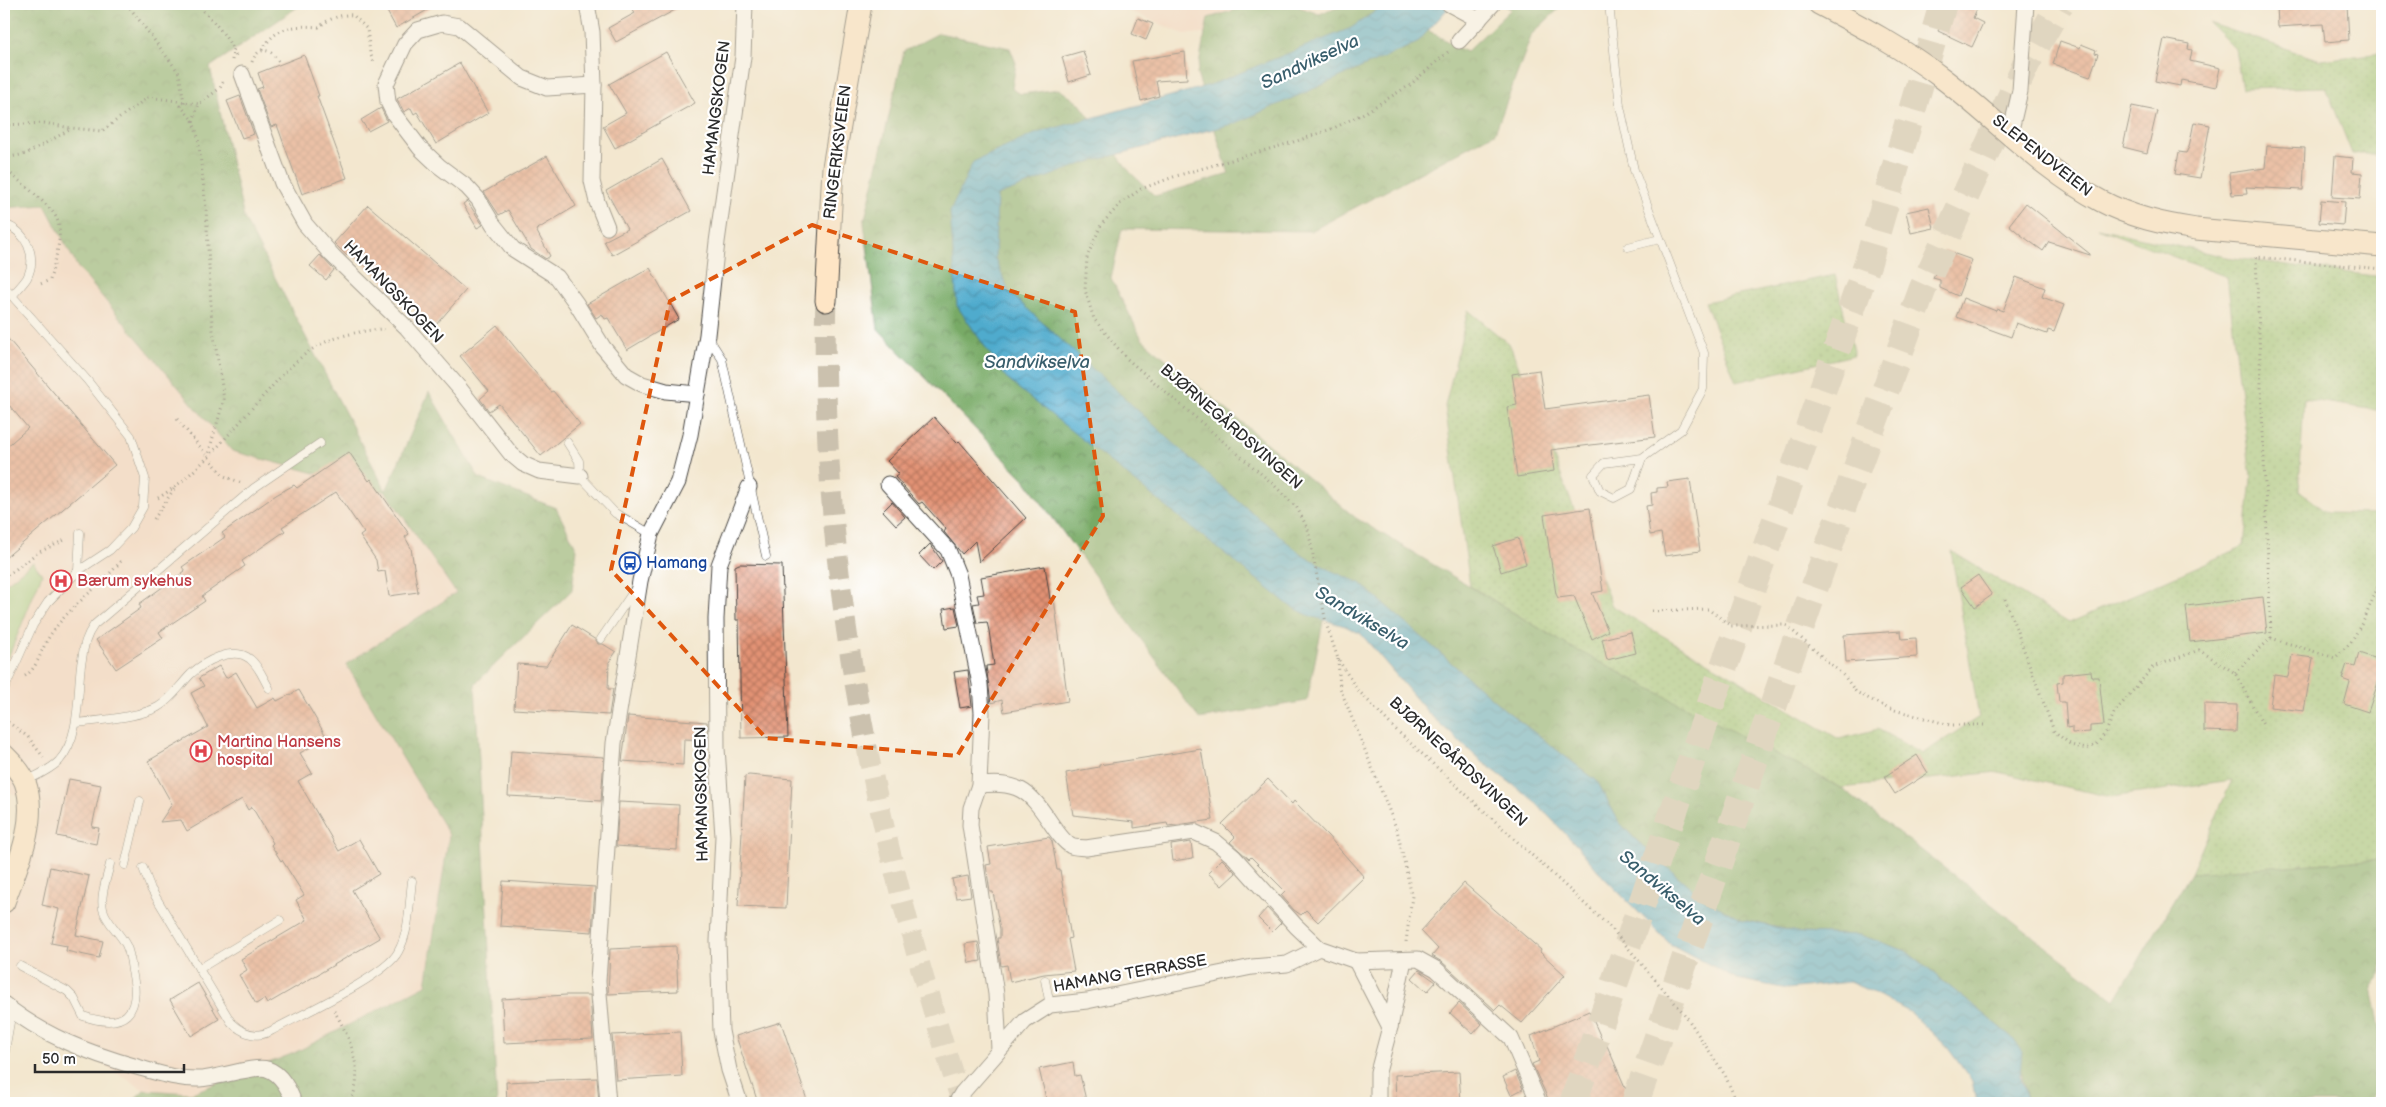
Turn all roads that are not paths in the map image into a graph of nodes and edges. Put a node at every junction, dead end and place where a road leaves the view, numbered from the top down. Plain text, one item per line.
1 (587, 4) edge
2 (745, 4) edge
3 (861, 4) edge
4 (1449, 4) edge
5 (1493, 4) edge
6 (1609, 4) edge
7 (1819, 4) edge
8 (2026, 4) edge
9 (1479, 20) junction
10 (1459, 41) road end
11 (236, 75) road end
12 (594, 85) junction
13 (2010, 134) junction
14 (4, 224) edge
15 (607, 226) dead end
16 (1660, 239) junction
17 (2382, 246) edge
18 (1628, 247) dead end
19 (4, 287) edge
20 (12, 296) junction
21 (826, 301) tunnel mouth
22 (707, 336) junction
23 (697, 394) junction
24 (567, 442) dead end
25 (320, 443) dead end
26 (1642, 458) junction
27 (580, 476) junction
28 (888, 484) dead end
29 (750, 487) junction
30 (80, 533) road end
31 (651, 534) junction
32 (766, 556) dead end
33 (78, 571) junction
34 (640, 581) junction
35 (601, 639) dead end
36 (4, 687) edge
37 (269, 688) dead end
38 (76, 722) junction
39 (4, 755) edge
40 (25, 782) junction
41 (979, 785) junction
42 (140, 801) dead end
43 (110, 864) dead end
44 (125, 865) dead end
45 (143, 868) dead end
46 (412, 881) dead end
47 (4, 902) edge
48 (280, 920) dead end
49 (1319, 948) junction
50 (1404, 960) junction
51 (1356, 961) junction
52 (20, 966) dead end
53 (199, 970) junction
54 (1045, 980) dead end
55 (1050, 1005) junction
56 (8, 1007) edge
57 (1390, 1027) junction
58 (999, 1049) junction
59 (4, 1056) edge
60 (294, 1103) edge
61 (608, 1103) edge
62 (740, 1103) edge
63 (956, 1103) edge
64 (1378, 1103) edge
65 (1539, 1103) edge

1 - 12 street
2 - 22 street, HAMANGSKOGEN
3 - 21 main road, RINGERIKSVEIEN
4 - 9 street
5 - 9 street
6 - 16 lane
7 - 13 main road, SLEPENDVEIEN
8 - 13 street
9 - 10 street
11 - 27 street, HAMANGSKOGEN
12 - 15 street
12 - 23 street
13 - 17 main road, SLEPENDVEIEN
14 - 20 lane
16 - 18 lane
16 - 26 lane
19 - 20 lane
20 - 33 lane
22 - 23 street, HAMANGSKOGEN
22 - 29 lane
23 - 31 street, HAMANGSKOGEN
24 - 27 lane
25 - 38 lane
26 - 26 lane
27 - 31 lane
28 - 41 street
29 - 32 lane
29 - 62 street, HAMANGSKOGEN
30 - 33 lane
31 - 34 street, HAMANGSKOGEN
33 - 36 lane
34 - 35 lane
34 - 61 street, HAMANGSKOGEN
37 - 38 lane
38 - 40 lane
39 - 40 main road
40 - 47 main road
41 - 49 street
41 - 58 street
42 - 44 lane
43 - 52 lane
45 - 53 lane
46 - 53 lane
48 - 53 lane
49 - 51 street
49 - 55 street, HAMANG TERRASSE
50 - 51 street
50 - 57 street
50 - 65 street
51 - 57 street
54 - 55 lane
55 - 58 street, HAMANG TERRASSE
56 - 59 lane
56 - 60 street
57 - 64 street
58 - 63 street, HAMANG TERRASSE

